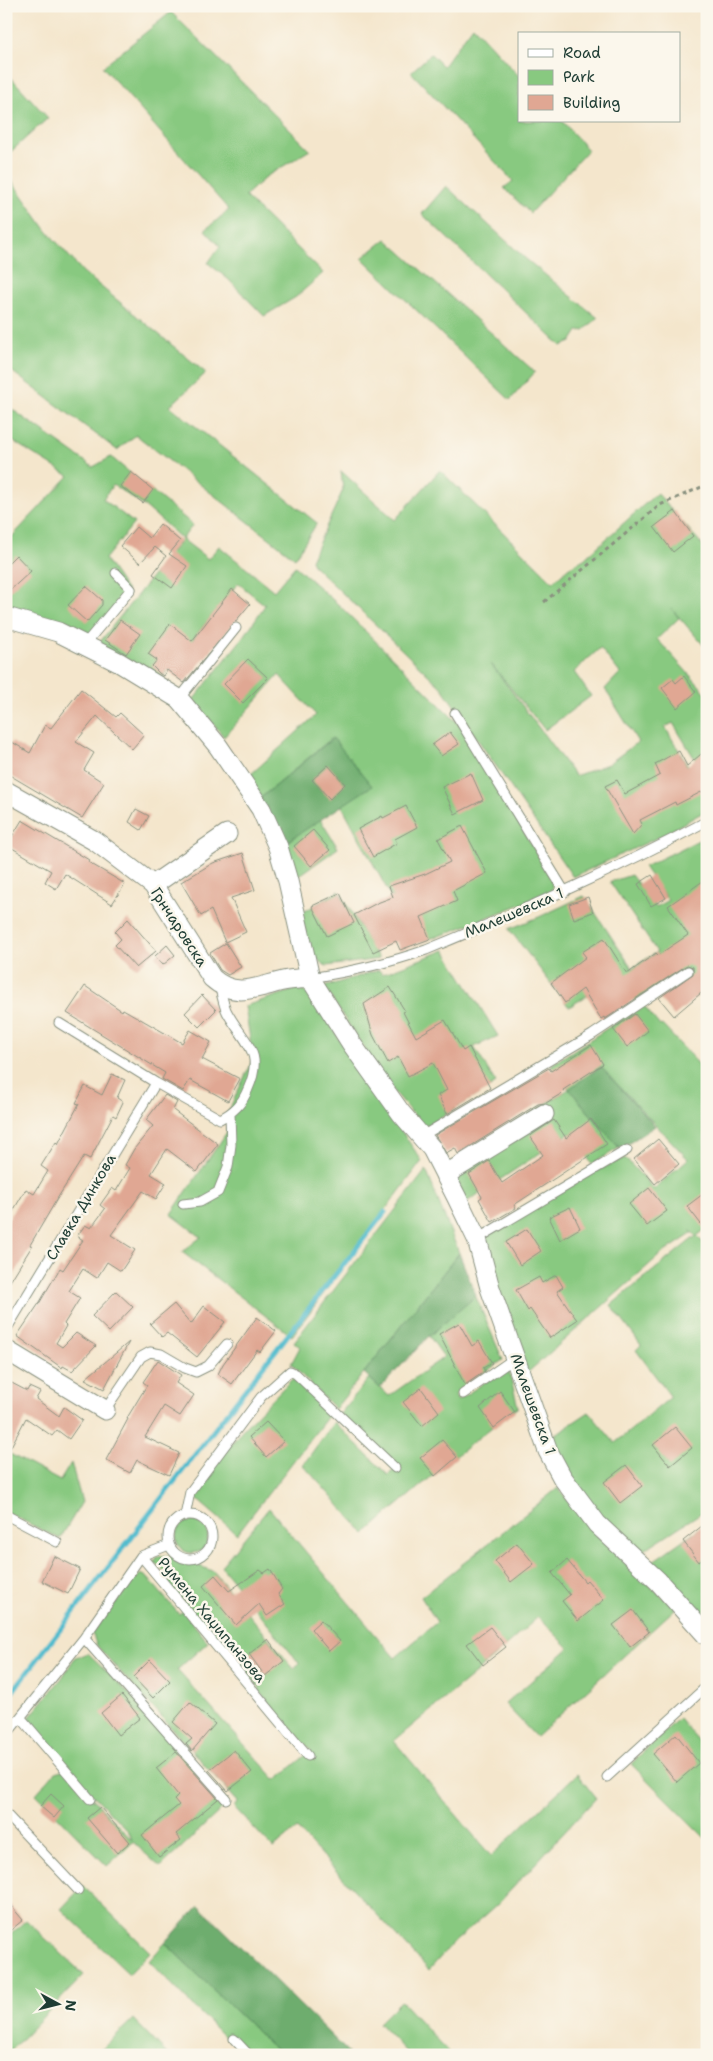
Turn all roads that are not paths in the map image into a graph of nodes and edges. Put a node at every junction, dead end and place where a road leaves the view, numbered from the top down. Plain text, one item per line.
1 (116, 573) dead end
2 (6, 617) edge
3 (236, 628) dead end
4 (85, 644) junction
5 (180, 699) junction
6 (455, 712) dead end
7 (9, 799) edge
8 (707, 821) edge
9 (227, 834) dead end
10 (153, 884) junction
11 (565, 892) junction
12 (688, 971) dead end
13 (310, 978) junction
14 (219, 985) junction
15 (59, 1023) dead end
16 (156, 1083) junction
17 (230, 1114) junction
18 (544, 1114) dead end
19 (422, 1136) junction
20 (627, 1150) dead end
21 (445, 1175) junction
22 (183, 1204) dead end
23 (476, 1240) junction
24 (6, 1330) edge
25 (227, 1344) dead end
26 (6, 1350) edge
27 (516, 1358) junction
28 (463, 1394) dead end
29 (105, 1410) joint
30 (395, 1468) dead end
31 (6, 1515) edge
32 (185, 1516) junction
33 (57, 1542) dead end
34 (169, 1545) junction
35 (141, 1556) junction
36 (705, 1631) edge
37 (84, 1638) junction
38 (707, 1686) edge
39 (21, 1718) junction
40 (6, 1735) edge
41 (308, 1756) dead end
42 (607, 1777) dead end
43 (90, 1798) dead end
44 (226, 1800) dead end
45 (6, 1814) edge
46 (78, 1890) dead end
47 (234, 2039) dead end
48 (249, 2055) edge

1 - 4 lane
2 - 4 street, Малешевска 1
3 - 5 lane
4 - 5 street, Малешевска 1
5 - 13 street, Малешевска 1
6 - 11 lane
7 - 10 street, Грнчаровска
8 - 11 lane, Малешевска 1
9 - 10 street
10 - 14 street, Грнчаровска
11 - 13 lane, Малешевска 1
12 - 19 lane
13 - 14 street
13 - 19 street, Малешевска 1
14 - 17 lane
15 - 16 lane
16 - 17 lane
16 - 24 lane, Славка Динкова
17 - 22 lane
18 - 21 street
19 - 21 street, Малешевска 1
20 - 23 lane
21 - 23 street, Малешевска 1
23 - 27 street, Малешевска 1
25 - 29 lane
26 - 29 street
27 - 28 lane
27 - 36 street, Малешевска 1
30 - 32 lane
31 - 33 lane
32 - 34 lane, Румена Хаџипанзова
32 - 34 lane, Румена Хаџипанзова
34 - 35 lane
35 - 37 lane, Румена Хаџипанзова
35 - 41 lane, Румена Хаџипанзова
37 - 39 lane, Румена Хаџипанзова
37 - 44 lane
38 - 42 lane
39 - 40 lane, Румена Хаџипанзова
39 - 43 lane
45 - 46 lane
47 - 48 lane

